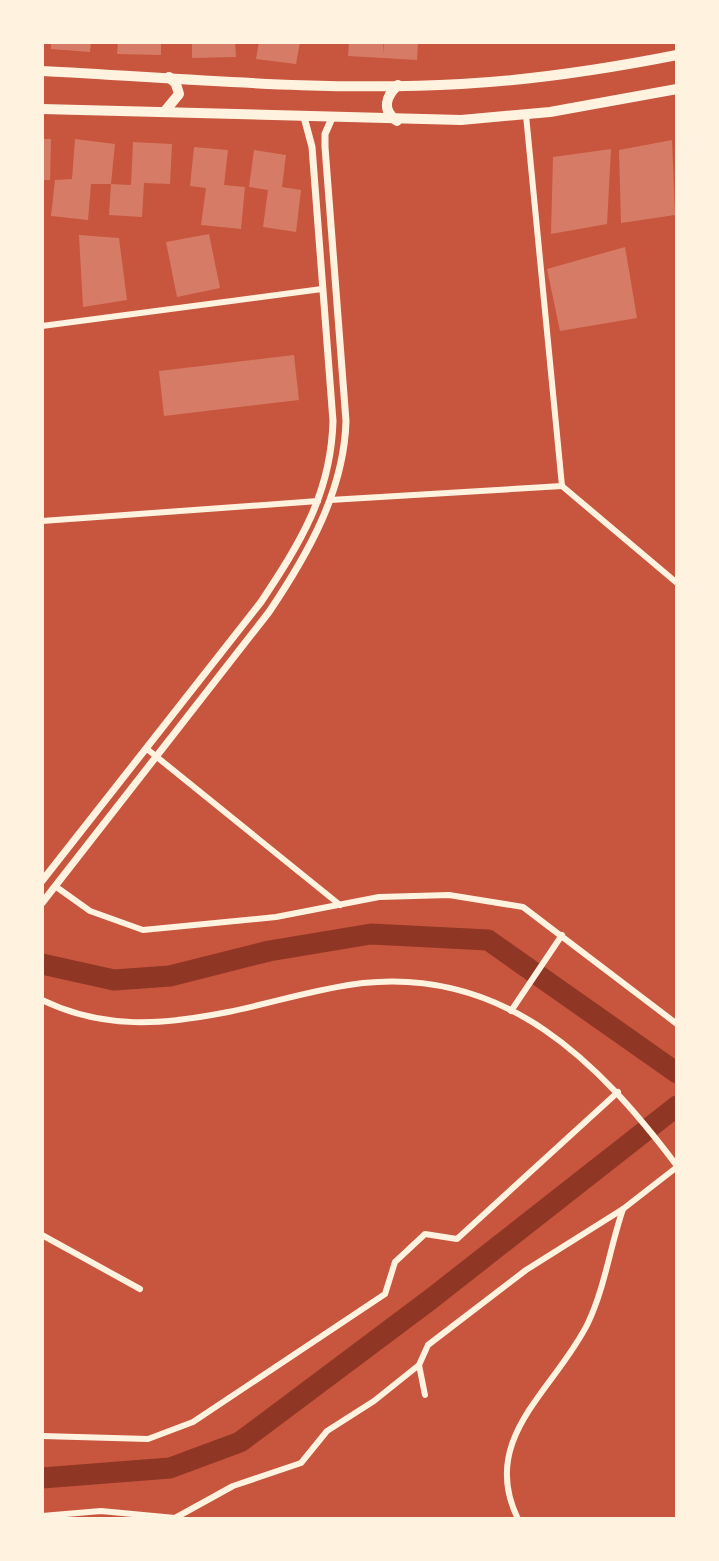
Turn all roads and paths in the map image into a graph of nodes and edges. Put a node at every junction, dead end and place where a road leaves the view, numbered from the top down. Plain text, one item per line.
1 (677, 55) edge
2 (42, 71) edge
3 (169, 77) junction
4 (398, 85) junction
5 (677, 89) edge
6 (42, 109) edge
7 (165, 111) junction
8 (526, 115) junction
9 (304, 117) junction
10 (332, 118) junction
11 (397, 121) junction
12 (322, 289) junction
13 (42, 326) edge
14 (562, 486) junction
15 (330, 500) junction
16 (318, 501) junction
17 (42, 522) edge
18 (677, 583) edge
19 (146, 749) junction
20 (158, 758) junction
21 (42, 881) edge
22 (55, 886) junction
23 (42, 903) edge
24 (340, 905) junction
25 (562, 935) junction
26 (42, 1000) edge
27 (511, 1011) junction
28 (677, 1024) edge
29 (618, 1092) junction
30 (677, 1167) edge
31 (623, 1209) junction
32 (42, 1235) edge
33 (140, 1289) dead end
34 (419, 1364) junction
35 (425, 1395) dead end
36 (42, 1436) edge
37 (42, 1516) edge
38 (138, 1517) edge
39 (518, 1519) edge

1 - 4 highway
2 - 3 highway
3 - 4 highway
3 - 7 highway
4 - 11 highway
5 - 8 highway
6 - 7 highway
7 - 9 highway
8 - 11 highway
8 - 14 street
9 - 10 highway
9 - 12 street
10 - 11 highway
10 - 15 street
12 - 13 street
12 - 16 street
14 - 15 street
14 - 18 street
15 - 20 street
16 - 17 street
16 - 19 street
19 - 20 street
19 - 21 street
20 - 22 street
20 - 24 street
22 - 23 street
22 - 24 street
24 - 25 street
25 - 27 street
25 - 28 street
26 - 27 street
27 - 29 street
29 - 30 street
29 - 36 street
30 - 31 street
31 - 34 street
31 - 39 street
32 - 33 street
34 - 35 street
34 - 38 street
37 - 38 street

